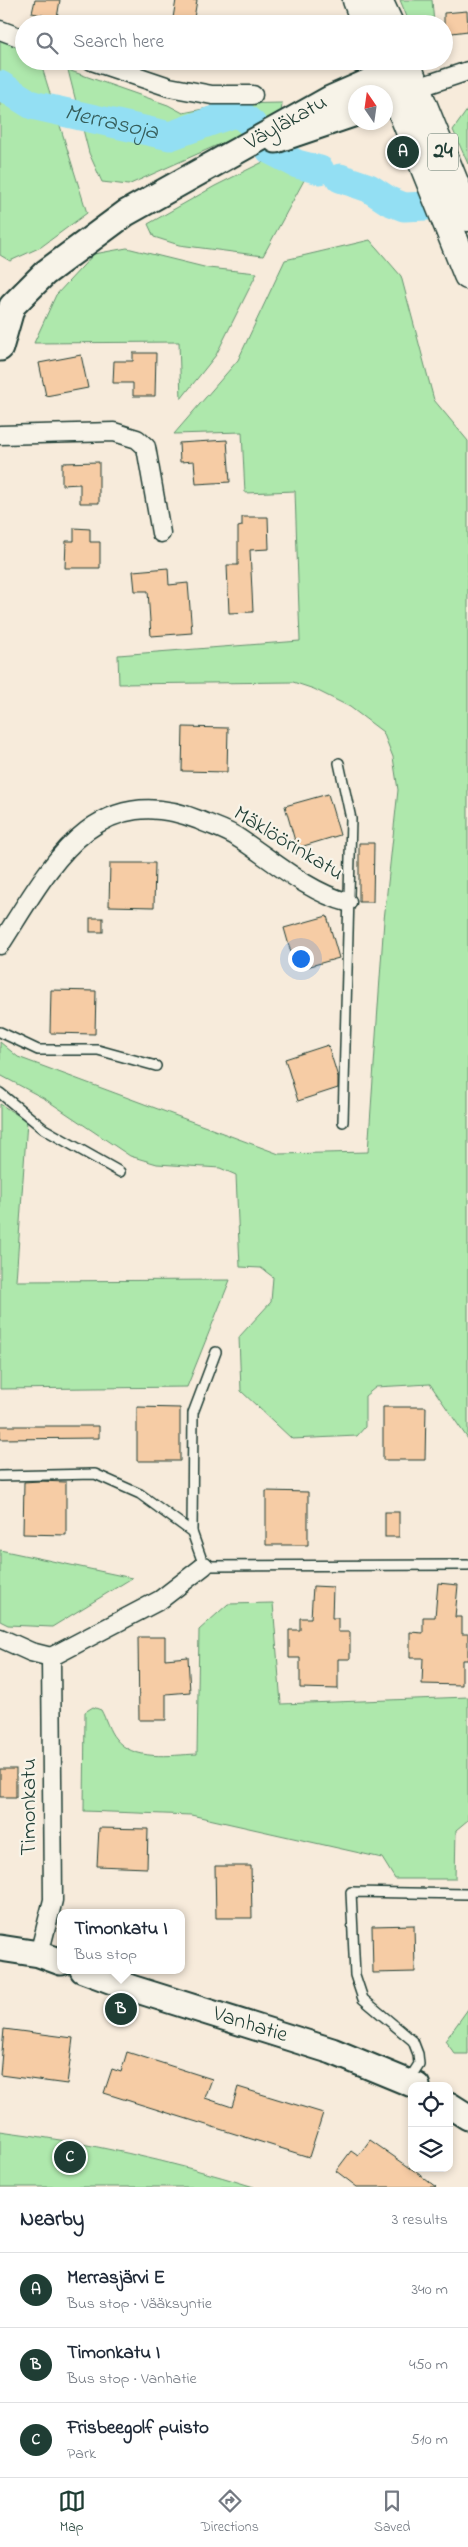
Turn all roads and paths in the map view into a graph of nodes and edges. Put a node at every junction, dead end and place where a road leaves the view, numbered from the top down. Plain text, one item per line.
1 (357, 0) edge
2 (378, 0) edge
3 (363, 15) edge
4 (385, 15) edge
5 (0, 30) edge
6 (15, 35) edge
7 (121, 70) edge
8 (468, 71) edge
9 (395, 80) edge
10 (254, 95) dead end
11 (348, 116) edge
12 (207, 168) junction
13 (468, 217) edge
14 (468, 275) edge
15 (6, 300) edge
16 (0, 348) edge
17 (0, 435) edge
18 (161, 534) dead end
19 (339, 763) dead end
20 (347, 902) junction
21 (0, 945) edge
22 (0, 1032) edge
23 (156, 1066) dead end
24 (0, 1093) edge
25 (343, 1122) dead end
26 (120, 1172) dead end
27 (216, 1352) dead end
28 (0, 1476) edge
29 (192, 1532) junction
30 (468, 1565) edge
31 (204, 1566) junction
32 (0, 1638) edge
33 (51, 1657) junction
34 (468, 1894) edge
35 (0, 1948) edge
36 (50, 1958) edge
37 (95, 1974) edge
38 (410, 2082) edge
39 (412, 2082) edge
40 (453, 2108) edge
41 (468, 2117) edge

1 - 3 highway
2 - 4 highway
5 - 6 street
7 - 10 street
8 - 9 street
9 - 12 street, Väyläkatu
9 - 13 highway, 24
9 - 14 highway, 24
11 - 12 street, Väyläkatu
12 - 15 street, Väyläkatu
15 - 16 street
17 - 18 street
19 - 20 lane
20 - 21 street, Mäklöörinkatu
20 - 25 lane
22 - 23 lane
24 - 26 lane
27 - 29 lane
28 - 29 lane
29 - 31 lane
30 - 31 lane
31 - 33 street
32 - 33 street
33 - 36 street, Timonkatu
34 - 39 lane
35 - 36 street
37 - 38 street, Vanhatie
40 - 41 street

